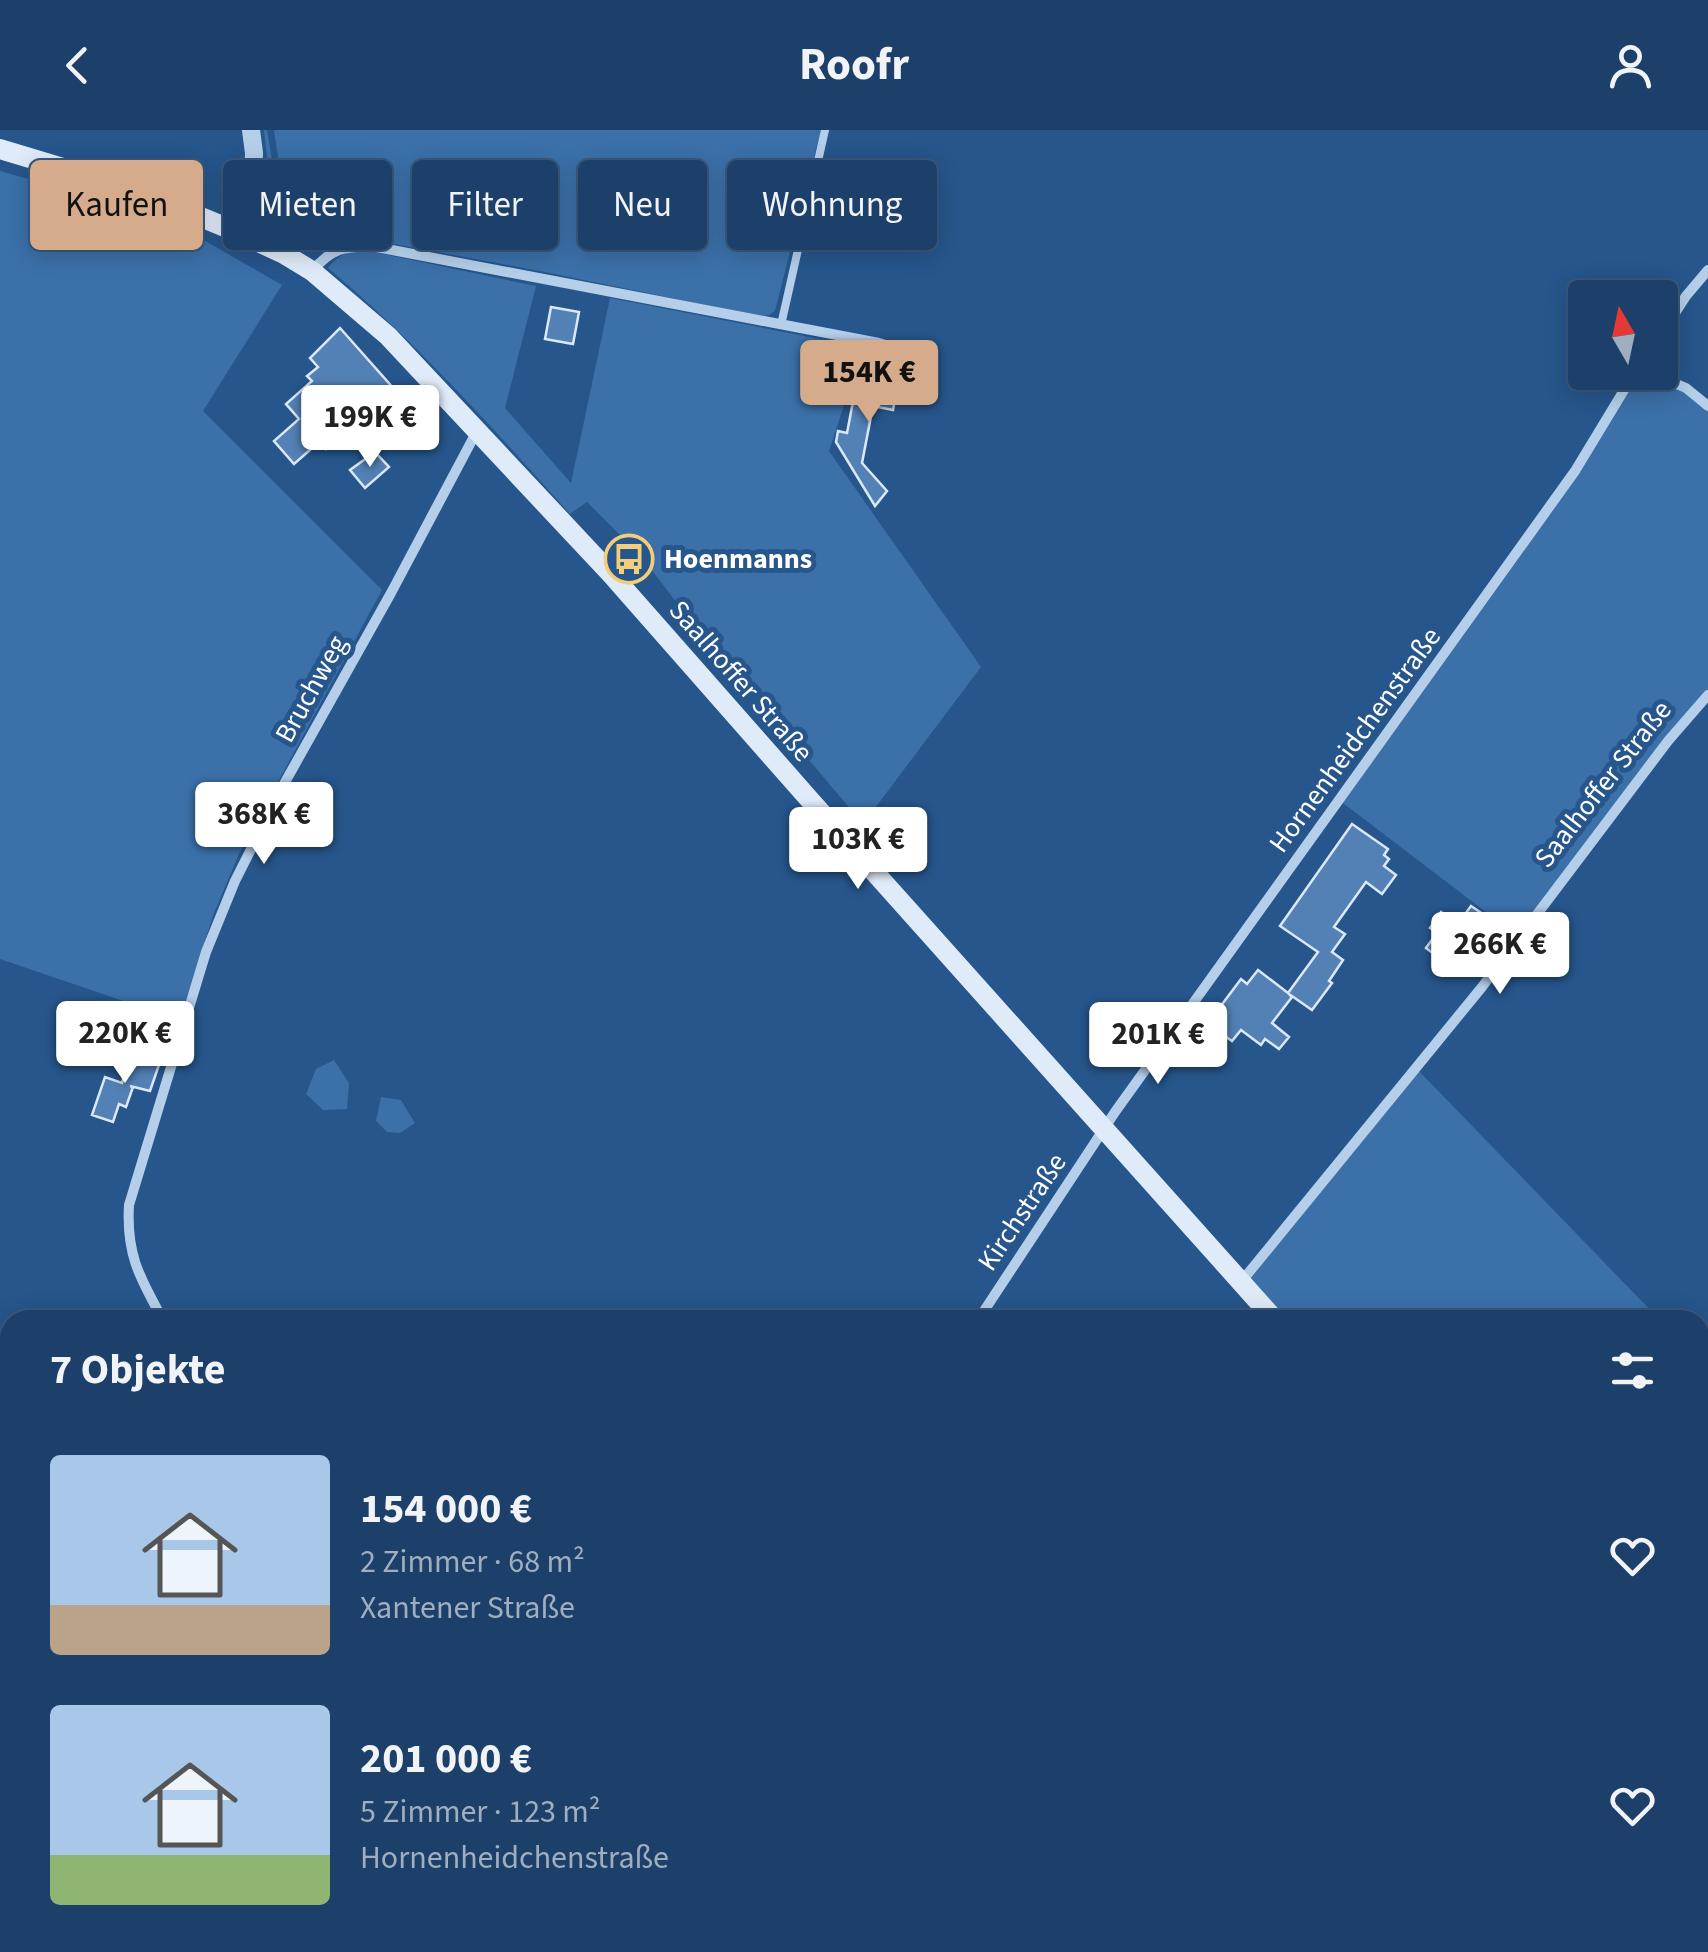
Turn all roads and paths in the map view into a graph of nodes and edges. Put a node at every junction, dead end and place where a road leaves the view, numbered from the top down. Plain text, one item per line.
1 (251, 130) edge
2 (825, 130) edge
3 (0, 148) edge
4 (254, 160) edge
5 (223, 226) edge
6 (272, 250) edge
7 (1708, 270) edge
8 (312, 271) junction
9 (1678, 311) edge
10 (781, 325) junction
11 (929, 358) dead end
12 (1678, 385) edge
13 (1624, 390) edge
14 (1708, 406) edge
15 (478, 429) junction
16 (1708, 695) edge
17 (1104, 1130) junction
18 (1241, 1282) junction
19 (159, 1310) edge
20 (985, 1310) edge
21 (1266, 1310) edge

1 - 4 street
2 - 10 lane
3 - 5 main road, Saalhoffer Straße
6 - 8 main road, Saalhoffer Straße
7 - 9 street
8 - 10 street
8 - 15 main road, Saalhoffer Straße
10 - 11 street
12 - 14 street
13 - 17 street, Hornenheidchenstraße
15 - 17 main road, Saalhoffer Straße
15 - 19 street, Bruchweg
16 - 18 street, Saalhoffer Straße
17 - 18 main road, Saalhoffer Straße
17 - 20 street, Kirchstraße
18 - 21 main road, Saalhoffer Straße

